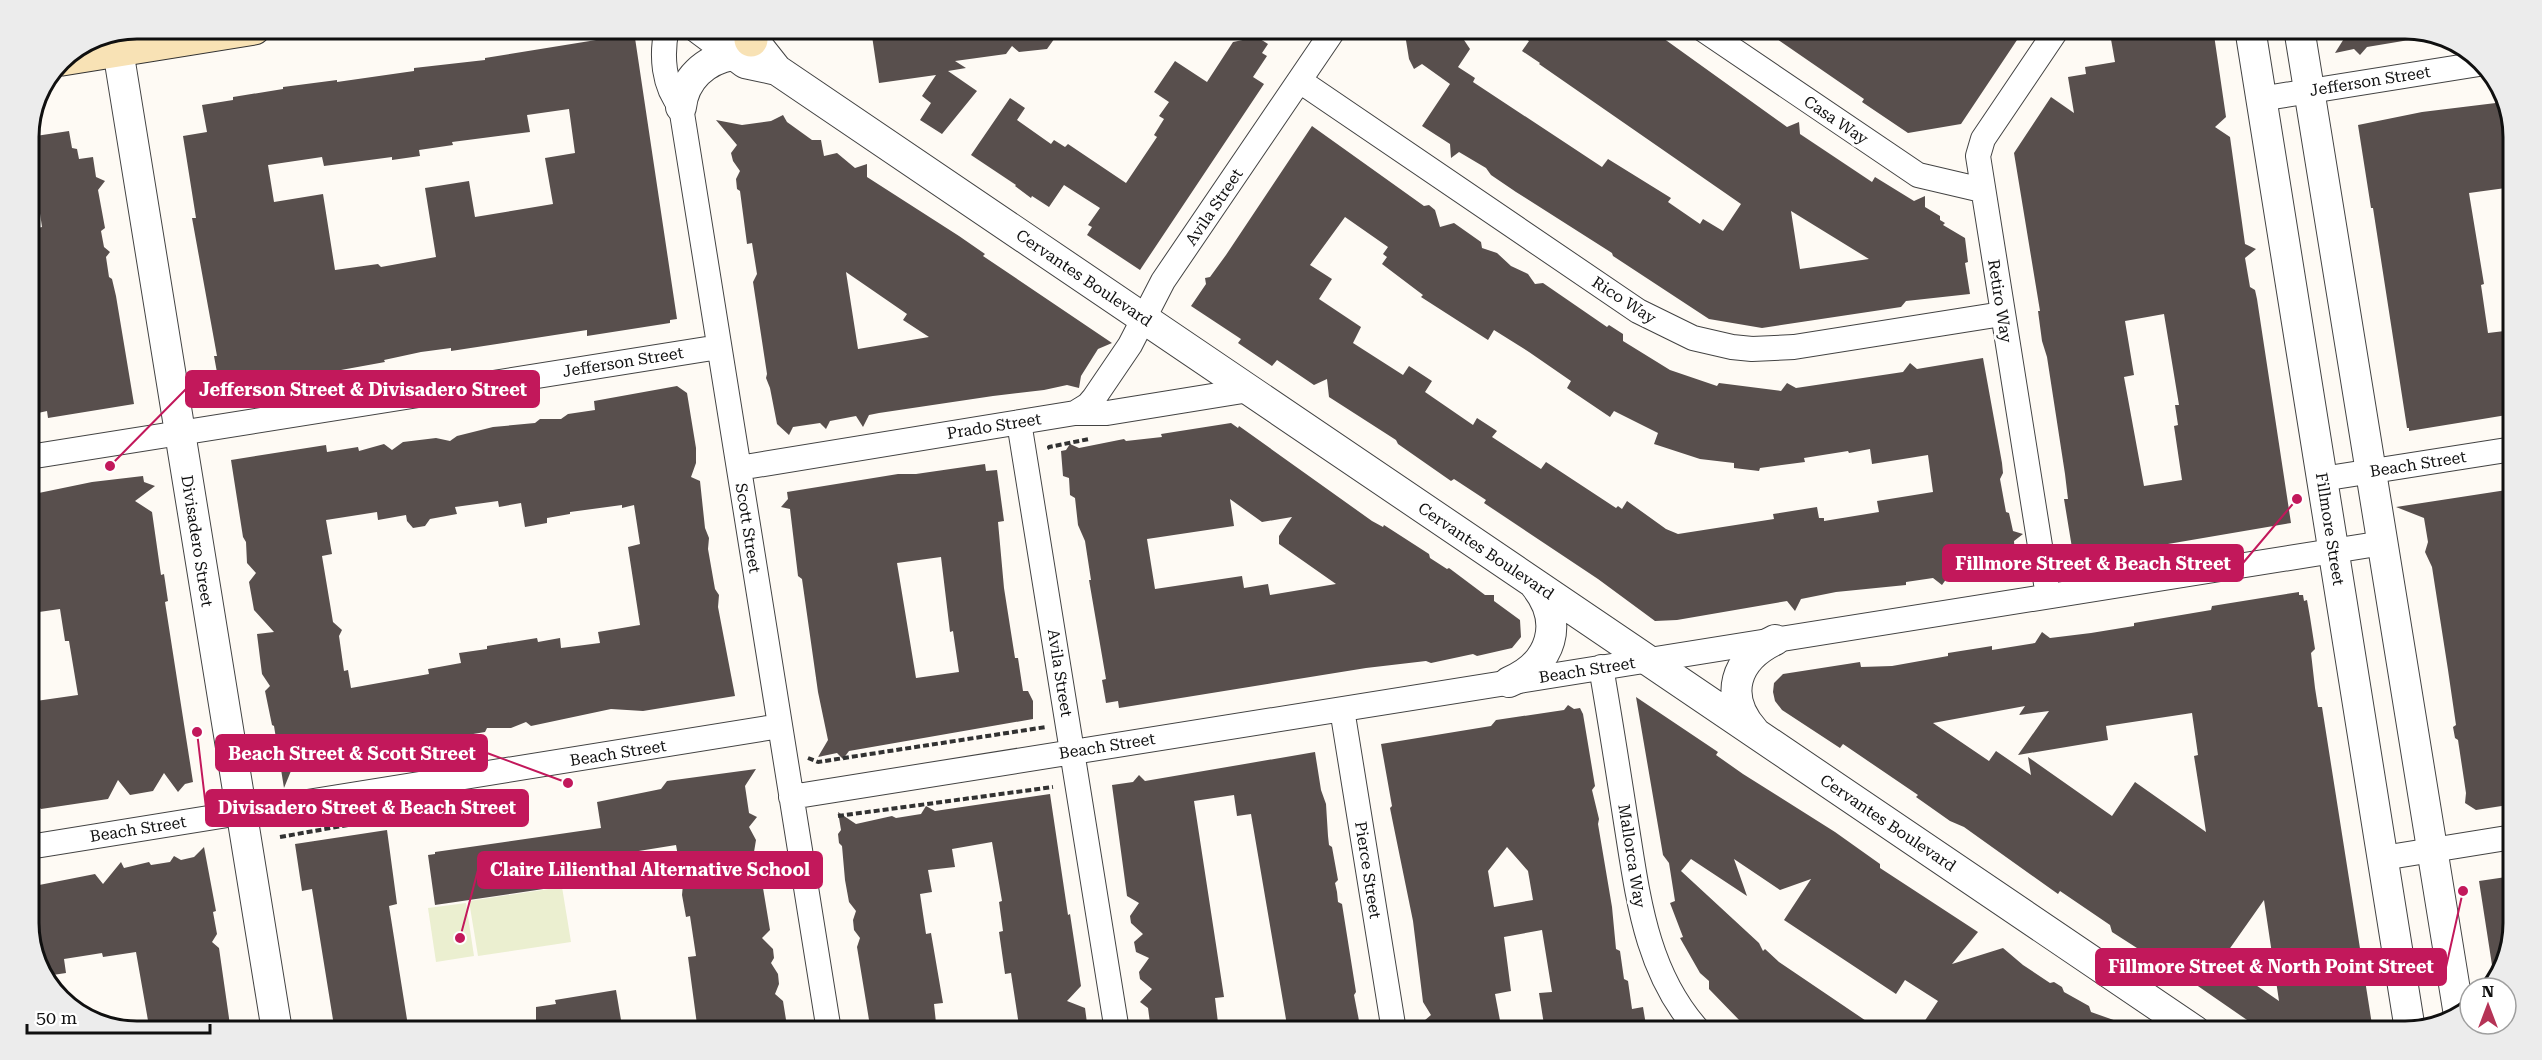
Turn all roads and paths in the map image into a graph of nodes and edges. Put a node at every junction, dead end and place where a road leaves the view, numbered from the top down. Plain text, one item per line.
1 (186, 39) edge
2 (667, 39) edge
3 (742, 39) edge
4 (744, 39) edge
5 (1328, 39) edge
6 (1717, 39) edge
7 (2051, 39) edge
8 (2252, 39) edge
9 (2302, 39) edge
10 (118, 50) junction
11 (84, 55) edge
12 (2472, 65) edge
13 (1300, 81) junction
14 (2310, 91) junction
15 (2260, 99) junction
16 (681, 107) junction
17 (1982, 190) junction
18 (2002, 314) junction
19 (1144, 318) junction
20 (719, 346) junction
21 (1249, 390) junction
22 (1075, 413) junction
23 (1019, 422) junction
24 (180, 433) junction
25 (1094, 438) dead end
26 (2503, 451) edge
27 (39, 456) edge
28 (1051, 458) dead end
29 (739, 468) junction
30 (2371, 471) junction
31 (2322, 479) junction
32 (2383, 543) junction
33 (2333, 551) junction
34 (1533, 582) junction
35 (2049, 596) junction
36 (1775, 640) junction
37 (1647, 660) junction
38 (1601, 667) junction
39 (1509, 682) junction
40 (1342, 709) junction
41 (1045, 715) dead end
42 (780, 726) junction
43 (1756, 734) junction
44 (805, 748) dead end
45 (1072, 752) junction
46 (1057, 786) dead end
47 (791, 797) junction
48 (241, 813) junction
49 (837, 817) dead end
50 (2503, 839) edge
51 (39, 845) edge
52 (2432, 851) junction
53 (2383, 858) junction
54 (2457, 1005) edge
55 (275, 1021) edge
56 (827, 1021) edge
57 (1115, 1021) edge
58 (1392, 1021) edge
59 (1691, 1021) edge
60 (2179, 1021) edge
61 (2409, 1021) edge

1 - 10 main road
2 - 16 street, Scott Street
3 - 16 street
4 - 19 street, Cervantes Boulevard
5 - 13 street, Avila Street
6 - 17 street, Casa Way
7 - 17 street, Retiro Way
8 - 15 street, Fillmore Street
9 - 14 street
10 - 11 main road
10 - 24 street, Divisadero Street
12 - 14 street, Jefferson Street
13 - 18 street, Rico Way
13 - 19 street, Avila Street
14 - 15 street, Jefferson Street
14 - 30 street
15 - 31 street, Fillmore Street
16 - 20 street, Scott Street
17 - 18 street, Retiro Way
18 - 35 street, Retiro Way
19 - 21 street, Cervantes Boulevard
19 - 22 street, Avila Street
20 - 24 street, Jefferson Street
20 - 29 street, Scott Street
21 - 22 street, Prado Street
21 - 34 street, Cervantes Boulevard
22 - 23 street, Prado Street
23 - 29 street, Prado Street
23 - 45 street, Avila Street
24 - 27 street, Jefferson Street
24 - 48 street, Divisadero Street
25 - 28 path
26 - 30 street, Beach Street
29 - 42 street, Scott Street
30 - 31 street, Beach Street
30 - 32 street
31 - 33 street, Fillmore Street
32 - 33 street, Beach Street
32 - 52 street
33 - 35 street, Beach Street
33 - 53 street, Fillmore Street
34 - 37 street, Cervantes Boulevard
34 - 39 street
35 - 36 street, Beach Street
36 - 37 street, Beach Street
36 - 43 street
37 - 38 street, Beach Street
37 - 43 street, Cervantes Boulevard
38 - 39 street, Beach Street
38 - 59 street, Mallorca Way
39 - 40 street, Beach Street
40 - 45 street, Beach Street
40 - 58 street, Pierce Street
41 - 44 path
42 - 47 street, Scott Street
42 - 48 street, Beach Street
43 - 60 street, Cervantes Boulevard
45 - 47 street, Beach Street
45 - 57 street, Avila Street
46 - 49 path
47 - 56 street, Scott Street
48 - 51 street, Beach Street
48 - 55 street, Divisadero Street
50 - 52 street
52 - 53 street
52 - 54 street
53 - 61 street, Fillmore Street

